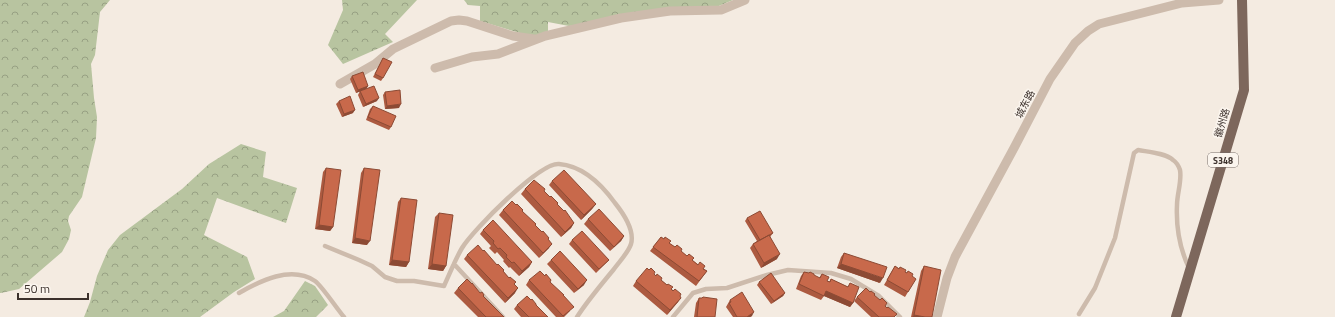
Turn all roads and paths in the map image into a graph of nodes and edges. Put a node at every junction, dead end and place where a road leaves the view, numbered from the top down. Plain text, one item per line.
1 (746, 0) edge
2 (1219, 0) edge
3 (1242, 0) edge
4 (537, 39) junction
5 (435, 68) dead end
6 (340, 84) dead end
7 (325, 246) dead end
8 (454, 264) junction
9 (1190, 269) junction
10 (239, 293) dead end
11 (1079, 314) dead end
12 (344, 317) edge
13 (503, 317) edge
14 (577, 317) edge
15 (674, 317) edge
16 (900, 317) edge
17 (937, 317) edge
18 (1176, 317) edge

1 - 4 street
2 - 17 street, 城东路
3 - 9 main road, 徽州路 / S348
4 - 5 street
4 - 6 street
7 - 8 lane
8 - 13 lane
8 - 14 lane
9 - 11 lane
9 - 18 main road, 徽州路 / S348
10 - 12 lane
15 - 16 lane

